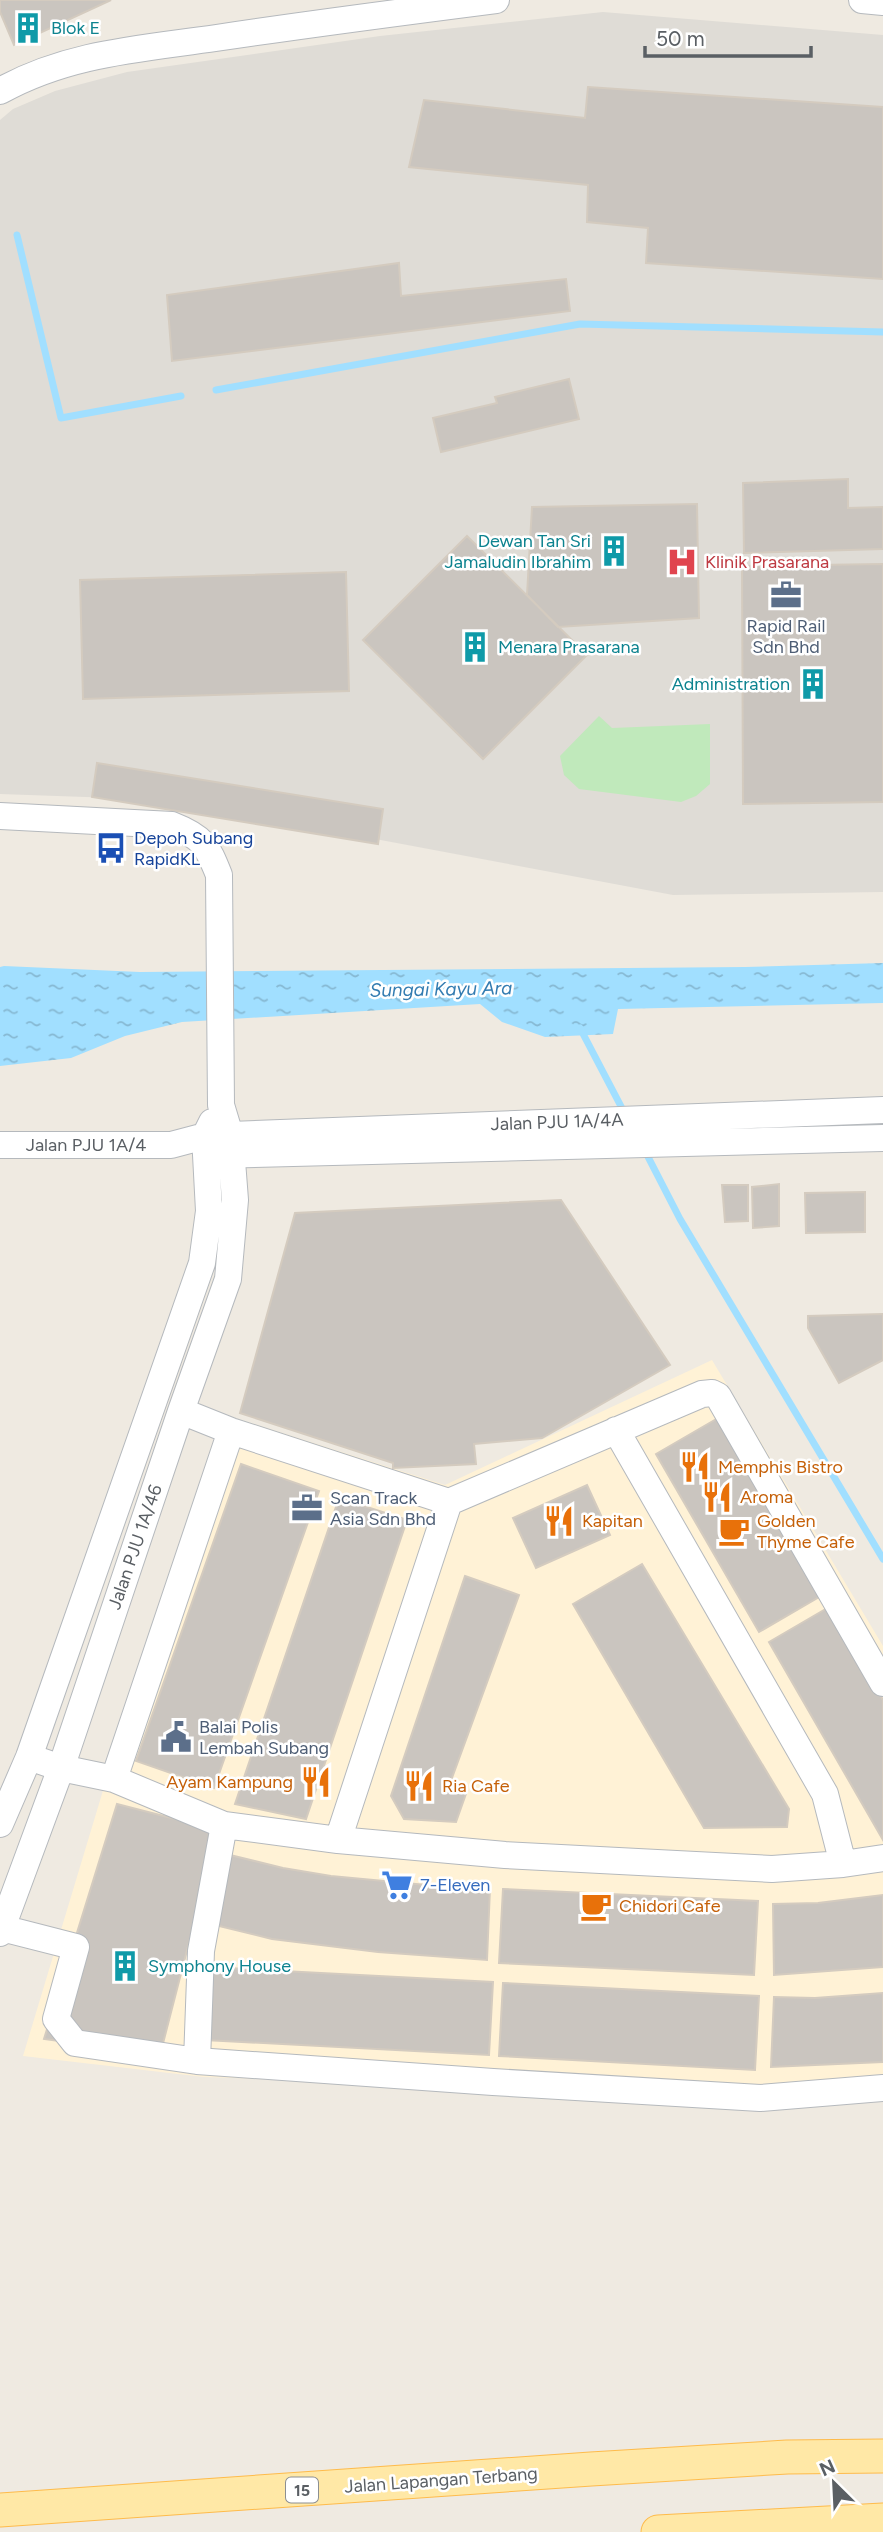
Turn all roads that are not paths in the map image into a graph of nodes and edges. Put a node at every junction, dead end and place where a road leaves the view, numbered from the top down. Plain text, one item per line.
1 (496, 0) edge
2 (862, 0) edge
3 (883, 2) edge
4 (0, 91) edge
5 (0, 816) edge
6 (883, 1110) edge
7 (687, 1131) junction
8 (883, 1138) edge
9 (0, 1145) edge
10 (218, 1145) junction
11 (268, 1154) junction
12 (234, 1192) junction
13 (181, 1410) junction
14 (616, 1430) junction
15 (231, 1431) junction
16 (449, 1502) junction
17 (883, 1683) edge
18 (29, 1757) junction
19 (61, 1768) junction
20 (114, 1779) junction
21 (0, 1824) edge
22 (225, 1825) junction
23 (338, 1839) junction
24 (883, 1858) edge
25 (843, 1864) junction
26 (1, 1931) edge
27 (197, 2061) junction
28 (883, 2088) edge
29 (883, 2441) edge
30 (883, 2456) edge
31 (787, 2457) junction
32 (4, 2507) edge
33 (883, 2520) edge
34 (658, 2532) edge

1 - 4 street
2 - 3 street
5 - 10 street
6 - 7 street, Jalan PJU 1A/4A
7 - 8 street, Jalan PJU 1A/4A
7 - 10 street, Jalan PJU 1A/4A
7 - 11 street, Jalan PJU 1A/4A
9 - 10 street, Jalan PJU 1A/4
10 - 11 street, Jalan PJU 1A/4A
10 - 12 street, Jalan PJU 1A/46
10 - 18 street, Jalan PJU 1A/46
11 - 12 street
12 - 13 street, Jalan PJU 1A/46
13 - 15 street
13 - 19 street, Jalan PJU 1A/46
14 - 16 street
14 - 17 street
14 - 25 street
15 - 16 street
15 - 20 street
16 - 23 street
18 - 19 street
18 - 21 street, Jalan PJU 1A/46
19 - 20 street
19 - 26 street, Jalan PJU 1A/46
20 - 22 street
22 - 23 street
22 - 27 street
23 - 25 street
24 - 25 street
26 - 27 street
27 - 28 street
29 - 31 street
30 - 31 main road, Jalan Lapangan Terbang / 15
31 - 32 main road, Jalan Lapangan Terbang / 15
33 - 34 main road

